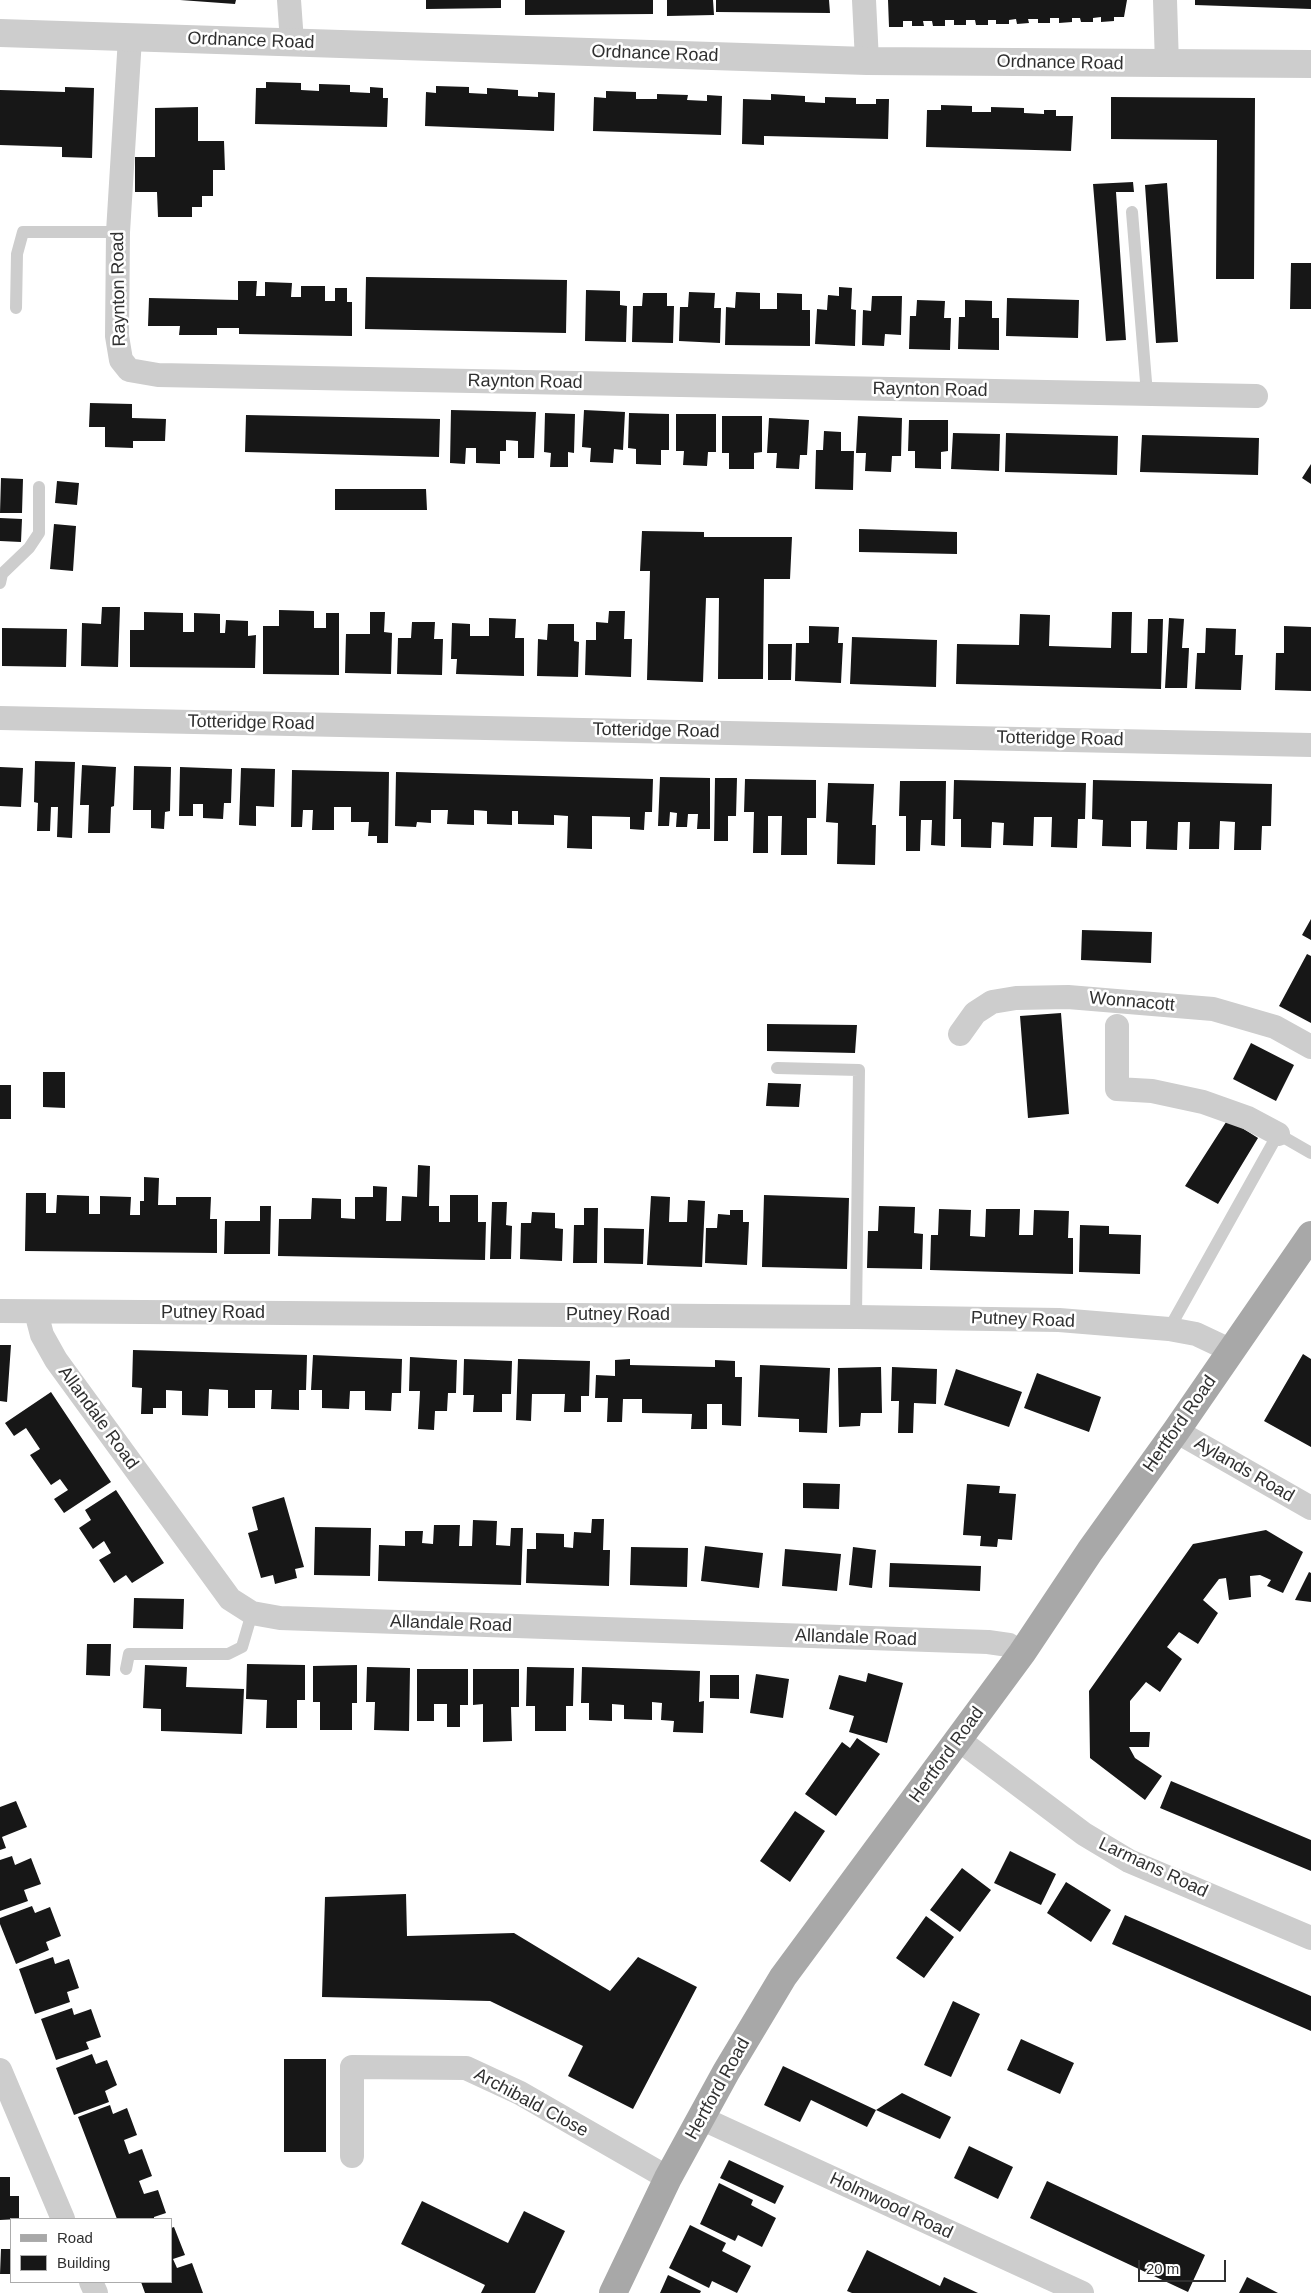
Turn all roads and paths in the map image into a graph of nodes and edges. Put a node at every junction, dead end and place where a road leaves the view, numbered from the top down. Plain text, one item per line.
1 (289, 0) edge
2 (864, 0) edge
3 (1166, 0) edge
4 (0, 33) edge
5 (130, 38) junction
6 (292, 42) junction
7 (867, 61) junction
8 (1167, 64) junction
9 (1311, 64) edge
10 (1132, 212) dead end
11 (118, 232) junction
12 (16, 308) dead end
13 (1147, 394) junction
14 (1256, 396) dead end
15 (39, 487) dead end
16 (0, 582) edge
17 (0, 718) edge
18 (1311, 745) edge
19 (1117, 1026) dead end
20 (960, 1034) dead end
21 (1311, 1047) edge
22 (778, 1068) dead end
23 (1278, 1134) junction
24 (1311, 1153) edge
25 (1311, 1235) edge
26 (0, 1311) edge
27 (36, 1312) junction
28 (856, 1317) junction
29 (1169, 1329) junction
30 (1232, 1351) junction
31 (1176, 1431) junction
32 (1311, 1508) edge
33 (252, 1613) junction
34 (1022, 1653) junction
35 (126, 1669) dead end
36 (959, 1740) junction
37 (1311, 1938) edge
38 (0, 2070) edge
39 (701, 2118) junction
40 (352, 2156) dead end
41 (668, 2178) junction
42 (63, 2218) edge
43 (613, 2293) edge
44 (1082, 2293) edge

1 - 6 street
2 - 7 street
3 - 8 street
4 - 5 street, Ordnance Road
5 - 6 street, Ordnance Road
5 - 11 street, Raynton Road
6 - 7 street, Ordnance Road
7 - 8 street, Ordnance Road
8 - 9 street, Ordnance Road
10 - 13 lane
11 - 12 lane
11 - 13 street, Raynton Road
13 - 14 street, Raynton Road
15 - 16 lane
17 - 18 street, Totteridge Road
19 - 23 street
20 - 21 street, Wonnacott
22 - 28 lane
23 - 24 lane
23 - 29 lane
25 - 30 main road, Hertford Road
26 - 27 street, Putney Road
27 - 28 street, Putney Road
27 - 33 street, Allandale Road
28 - 29 street, Putney Road
29 - 30 street, Putney Road
30 - 31 main road, Hertford Road
31 - 32 street, Aylands Road
31 - 34 main road, Hertford Road
33 - 34 street, Allandale Road
33 - 35 lane
34 - 36 main road, Hertford Road
36 - 37 street, Larmans Road
36 - 39 main road, Hertford Road
38 - 42 street
39 - 41 main road, Hertford Road
39 - 44 street, Holmwood Road
40 - 41 street, Archibald Close
41 - 43 main road, Hertford Road

